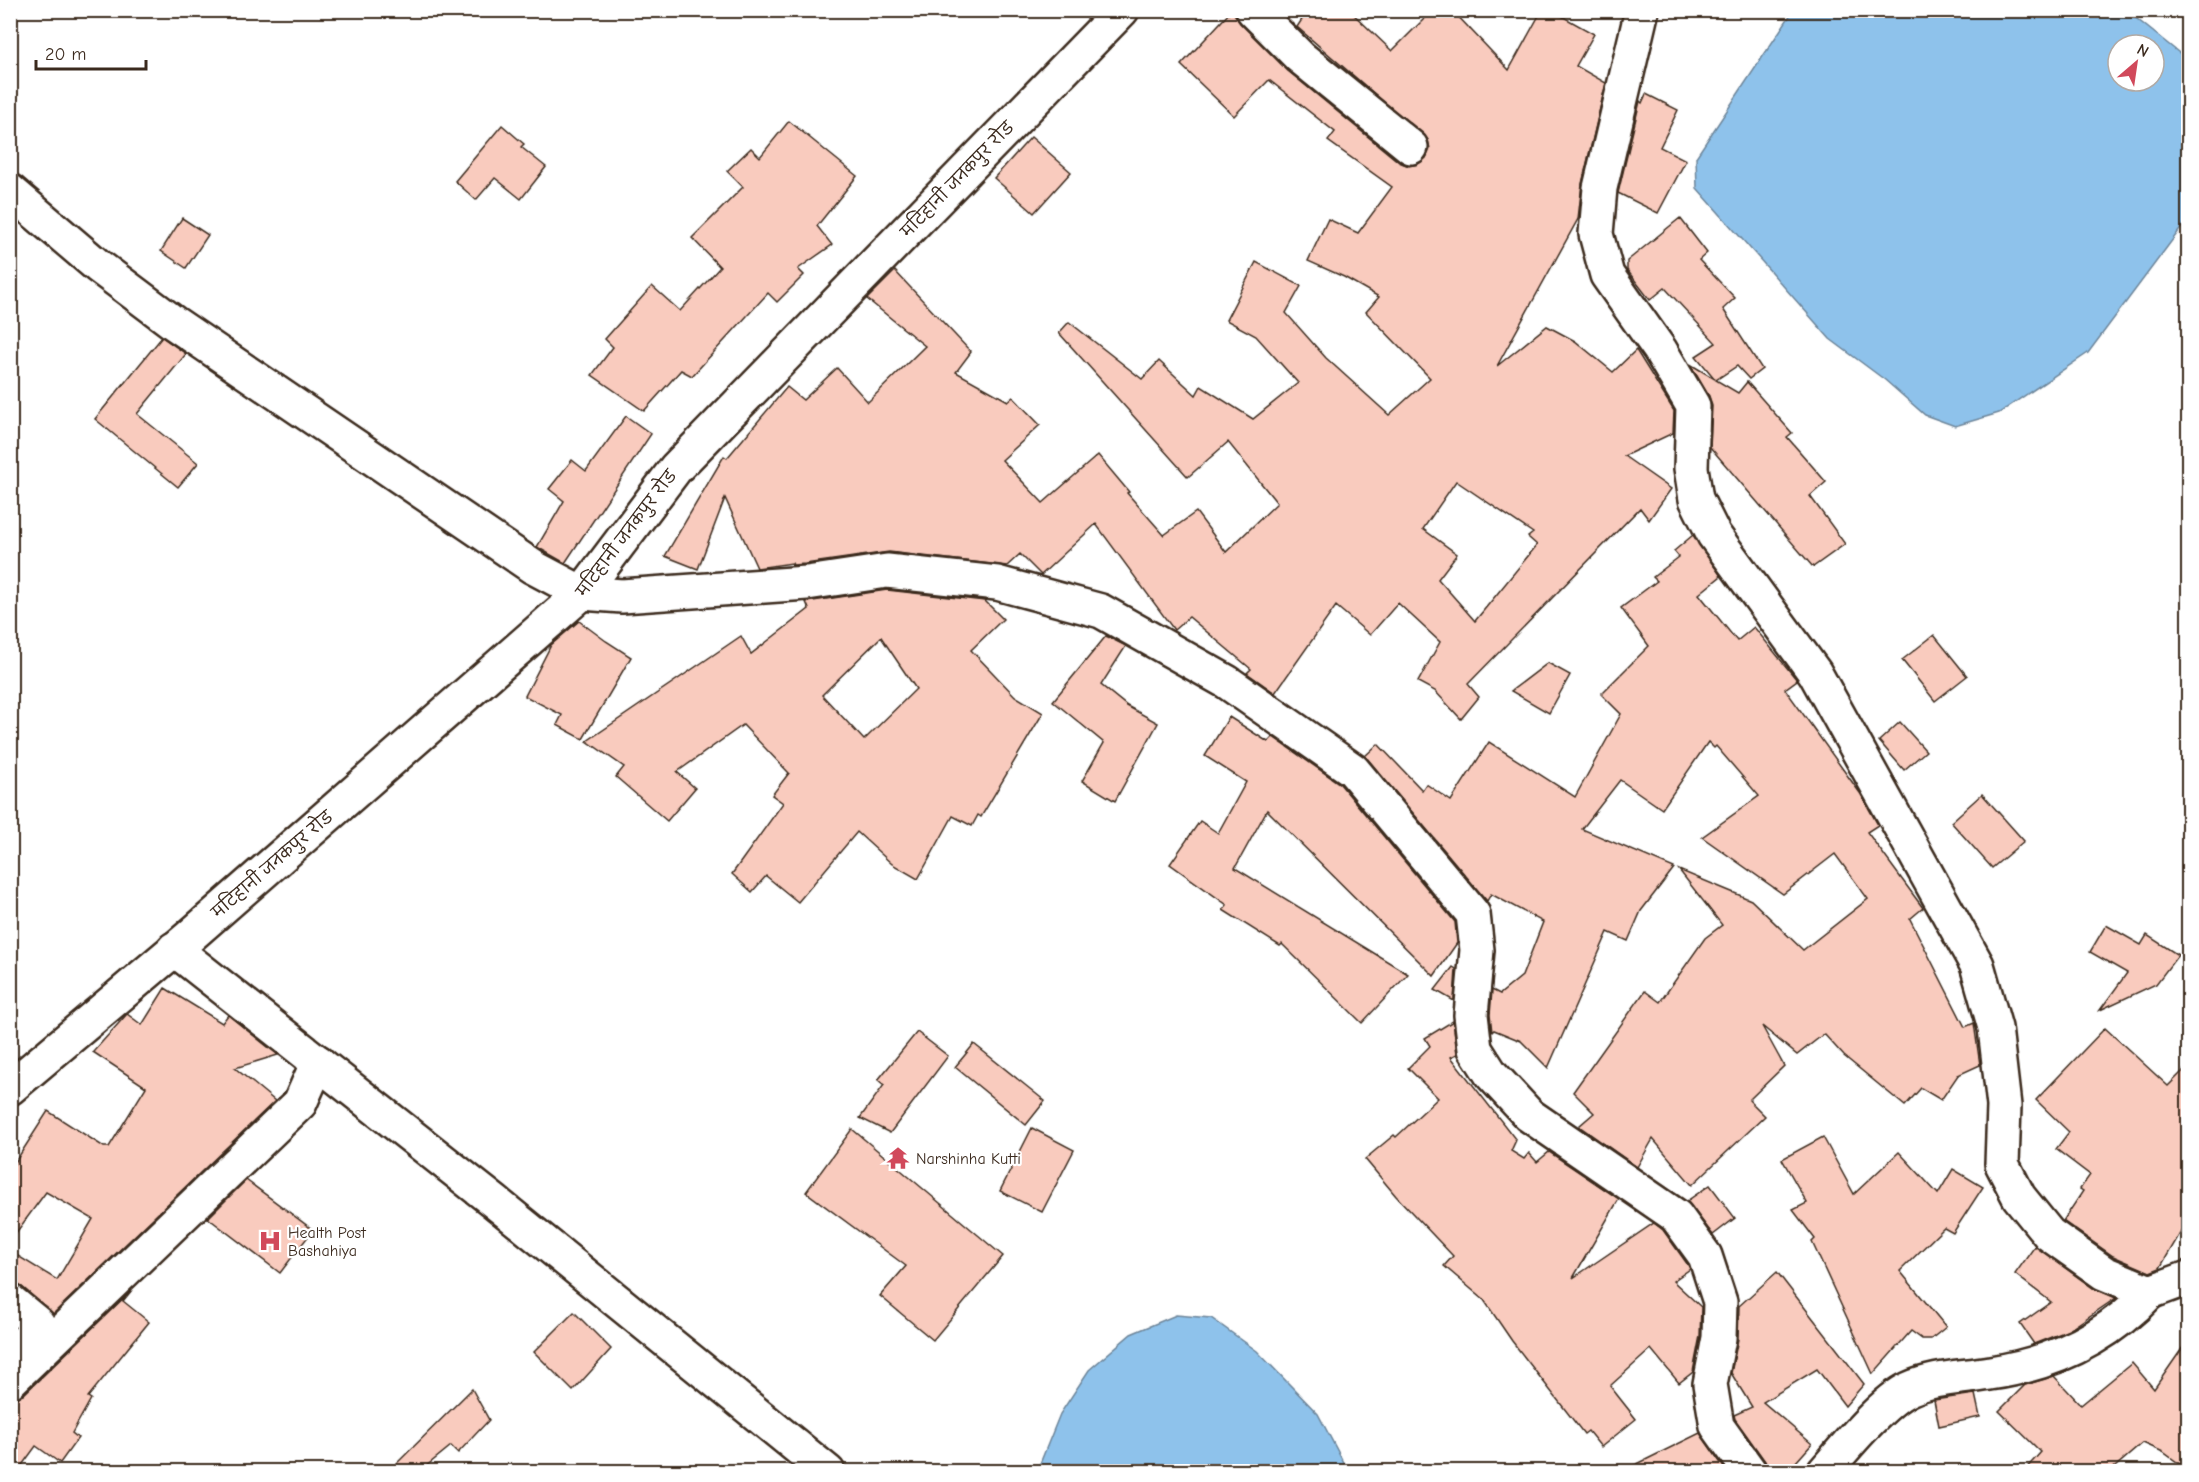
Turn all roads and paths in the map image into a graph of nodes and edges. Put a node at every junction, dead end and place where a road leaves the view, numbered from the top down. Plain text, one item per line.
1 (1122, 10) edge
2 (1253, 10) edge
3 (1642, 10) edge
4 (1411, 147) dead end
5 (10, 191) edge
6 (582, 593) junction
7 (174, 949) junction
8 (318, 1062) junction
9 (10, 1088) edge
10 (2188, 1278) edge
11 (2150, 1292) junction
12 (10, 1301) edge
13 (10, 1363) edge
14 (10, 1381) edge
15 (828, 1472) edge
16 (1750, 1472) edge
17 (1824, 1472) edge

1 - 6 street, मटिहानी जनकपुर रोड
2 - 4 street
3 - 11 street
5 - 6 street
6 - 7 street, मटिहानी जनकपुर रोड
6 - 16 street
7 - 8 street
7 - 9 street, मटिहानी जनकपुर रोड
8 - 14 street
8 - 15 street
10 - 11 street
11 - 17 street
12 - 13 street

